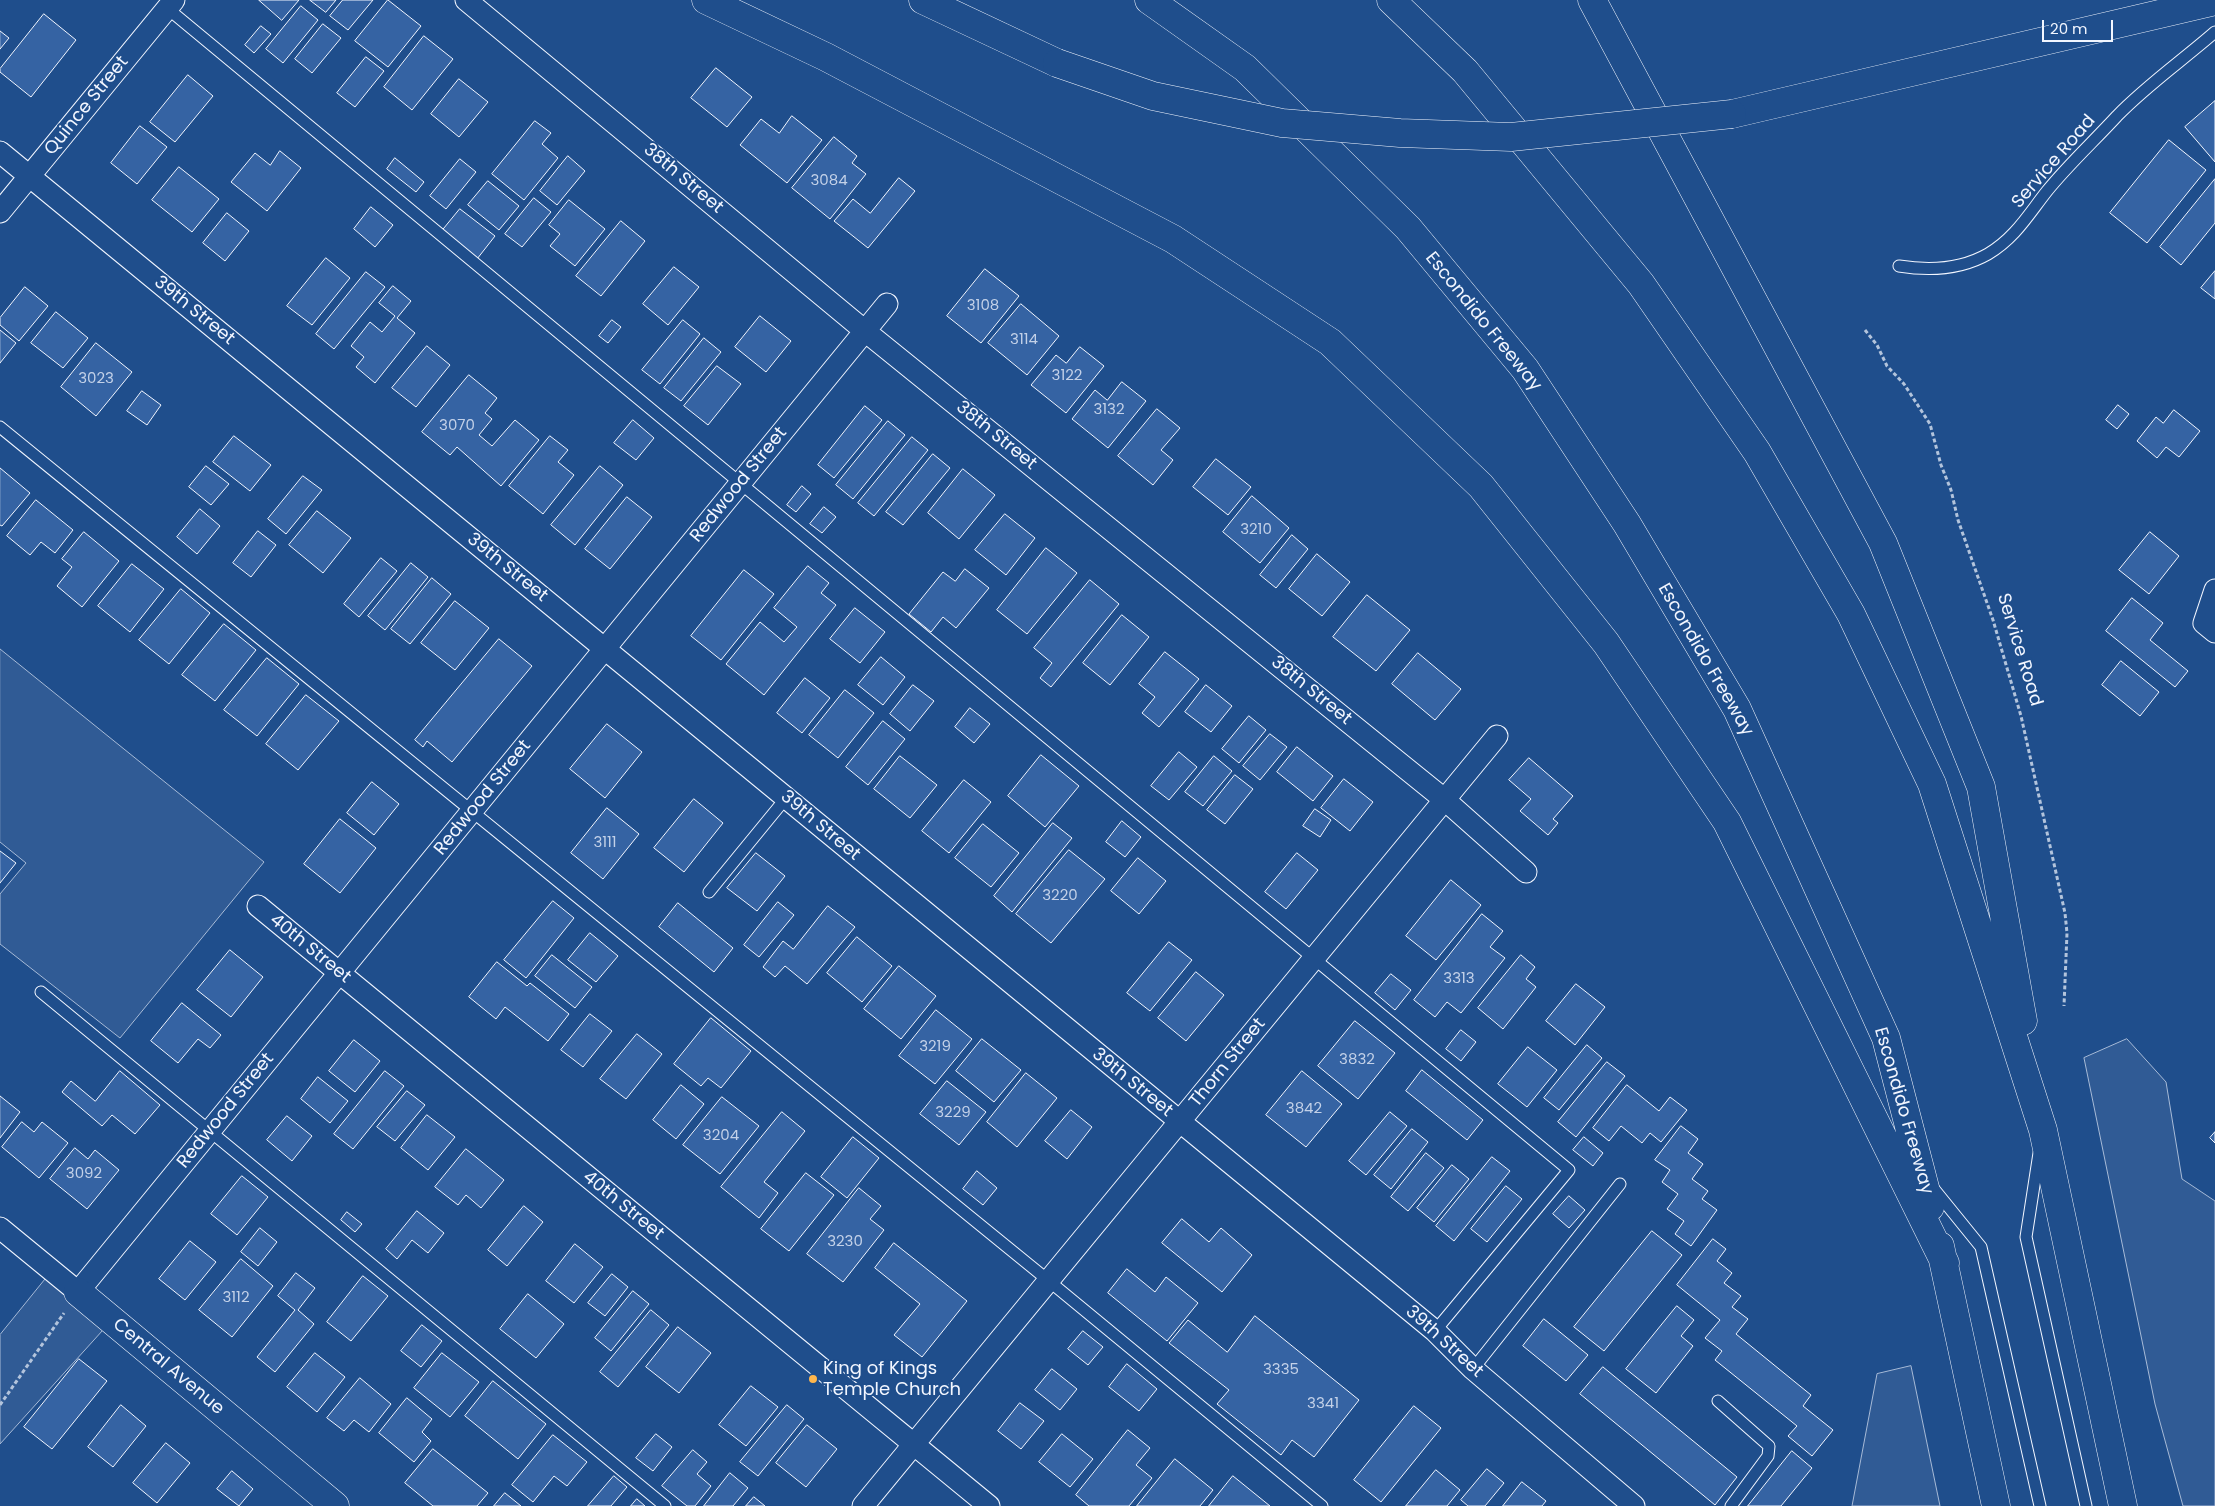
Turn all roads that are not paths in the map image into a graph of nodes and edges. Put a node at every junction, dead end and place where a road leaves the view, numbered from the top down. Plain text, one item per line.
1 (466, 0) edge
2 (706, 0) edge
3 (922, 0) edge
4 (1149, 0) edge
5 (1391, 0) edge
6 (1592, 0) edge
7 (2215, 1) edge
8 (166, 3) edge
9 (2215, 32) edge
10 (0, 152) edge
11 (30, 176) junction
12 (0, 212) edge
13 (1899, 266) dead end
14 (887, 304) dead end
15 (865, 331) junction
16 (0, 427) edge
17 (740, 483) junction
18 (2215, 590) edge
19 (2215, 632) edge
20 (605, 648) junction
21 (1497, 736) dead end
22 (786, 798) junction
23 (1445, 800) junction
24 (472, 812) junction
25 (1526, 872) dead end
26 (709, 892) dead end
27 (258, 906) dead end
28 (1314, 959) junction
29 (339, 973) junction
30 (41, 992) dead end
31 (1180, 1122) junction
32 (2043, 1130) junction
33 (210, 1131) junction
34 (1921, 1174) junction
35 (1620, 1184) dead end
36 (0, 1228) edge
37 (1944, 1263) junction
38 (1049, 1281) junction
39 (78, 1292) junction
40 (1435, 1331) junction
41 (1473, 1369) junction
42 (1718, 1401) dead end
43 (914, 1444) junction
44 (334, 1506) edge
45 (665, 1506) edge
46 (863, 1506) edge
47 (989, 1506) edge
48 (1322, 1506) edge
49 (1634, 1506) edge
50 (1731, 1506) edge
51 (1996, 1506) edge
52 (2040, 1506) edge
53 (2086, 1506) edge
54 (2123, 1506) edge

1 - 15 street, 38th Street
2 - 37 main road
3 - 7 main road, bridge
4 - 34 main road, Escondido Freeway
5 - 32 main road
6 - 32 main road
8 - 11 street, Quince Street
8 - 17 lane
9 - 13 lane, Service Road
10 - 11 street, 39th Street
11 - 12 street, Quince Street
11 - 20 street, 39th Street
14 - 15 street, Redwood Street
15 - 17 street, Redwood Street
15 - 23 street, 38th Street
16 - 24 lane
17 - 20 street, Redwood Street
17 - 28 lane
18 - 19 street
20 - 22 street, 39th Street
20 - 24 street, Redwood Street
21 - 23 street, Thorn Street
22 - 26 lane
22 - 31 street, 39th Street
23 - 25 street, 38th Street
23 - 28 street, Thorn Street
24 - 29 street, Redwood Street
24 - 38 lane
27 - 29 street, 40th Street
28 - 31 street, Thorn Street
28 - 40 lane
29 - 33 street, Redwood Street
29 - 43 street, 40th Street
30 - 33 lane
31 - 38 street, Thorn Street
31 - 40 street, 39th Street
32 - 53 lane
32 - 54 main road
33 - 39 street, Redwood Street
33 - 45 lane
34 - 37 main road, Escondido Freeway
34 - 52 lane
35 - 41 lane
36 - 39 street, Central Avenue
37 - 51 main road, Escondido Freeway
38 - 43 street, Thorn Street
38 - 48 lane
39 - 44 main road, Central Avenue
40 - 41 street, 39th Street
41 - 49 street, 39th Street
42 - 50 lane
43 - 46 street, Thorn Street
43 - 47 street, 40th Street

